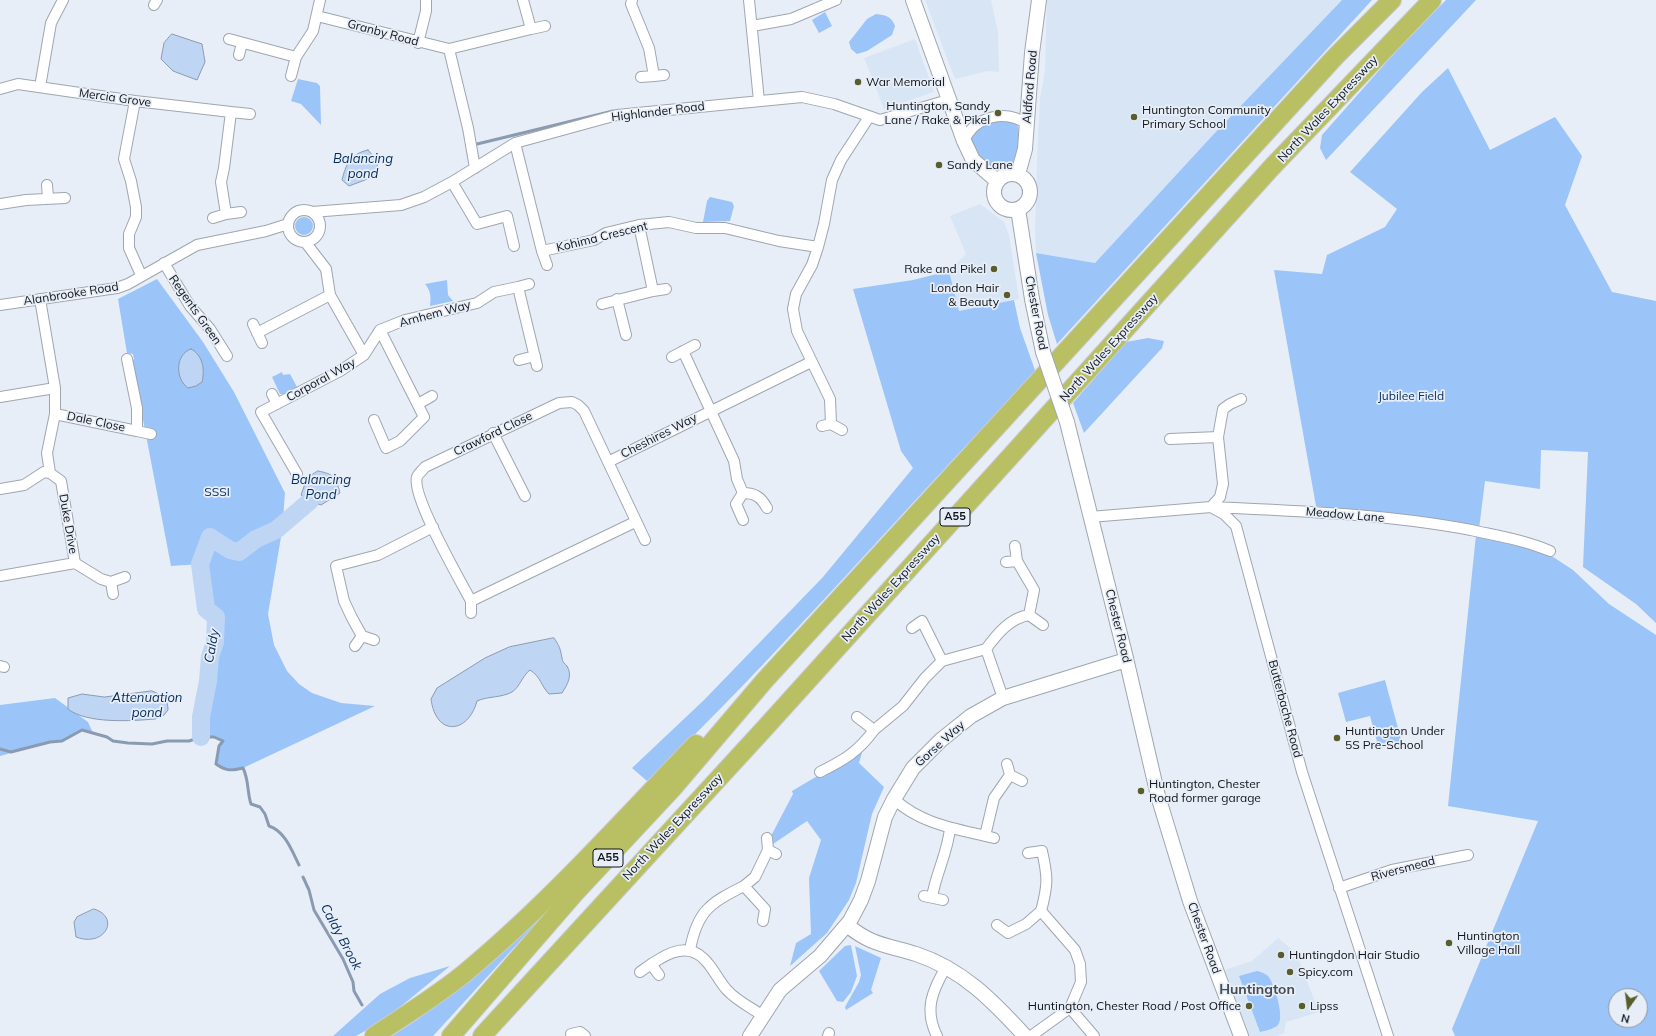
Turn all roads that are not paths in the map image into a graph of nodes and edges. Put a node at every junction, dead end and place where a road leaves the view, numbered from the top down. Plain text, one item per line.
1 (63, 0) edge
2 (320, 0) edge
3 (426, 0) edge
4 (523, 0) edge
5 (632, 0) edge
6 (749, 0) edge
7 (836, 0) edge
8 (913, 0) edge
9 (1039, 0) edge
10 (1392, 0) edge
11 (1432, 0) edge
12 (317, 16) junction
13 (545, 26) dead end
14 (752, 26) junction
15 (531, 28) junction
16 (229, 39) dead end
17 (242, 42) junction
18 (418, 43) junction
19 (449, 49) junction
20 (239, 55) dead end
21 (296, 57) junction
22 (291, 76) dead end
23 (641, 77) dead end
24 (40, 87) junction
25 (0, 89) edge
26 (948, 100) junction
27 (135, 101) junction
28 (759, 101) junction
29 (231, 112) junction
30 (250, 114) dead end
31 (869, 117) junction
32 (1027, 124) junction
33 (964, 141) junction
34 (516, 143) junction
35 (476, 168) junction
36 (1018, 174) junction
37 (997, 181) junction
38 (452, 182) junction
39 (47, 185) dead end
40 (48, 198) junction
41 (65, 198) dead end
42 (0, 204) edge
43 (1018, 209) junction
44 (241, 212) dead end
45 (226, 214) junction
46 (316, 216) junction
47 (213, 218) dead end
48 (639, 225) junction
49 (289, 228) junction
50 (309, 244) junction
51 (514, 246) dead end
52 (818, 247) junction
53 (542, 251) junction
54 (164, 263) junction
55 (547, 265) dead end
56 (141, 275) junction
57 (528, 284) dead end
58 (518, 287) junction
59 (666, 289) dead end
60 (653, 291) junction
61 (330, 295) junction
62 (40, 299) junction
63 (617, 299) junction
64 (602, 304) dead end
65 (0, 305) edge
66 (380, 330) junction
67 (626, 335) dead end
68 (262, 343) dead end
69 (695, 345) dead end
70 (683, 351) junction
71 (364, 355) junction
72 (227, 356) dead end
73 (672, 356) dead end
74 (127, 359) dead end
75 (519, 360) dead end
76 (811, 362) junction
77 (55, 388) junction
78 (272, 394) dead end
79 (432, 396) dead end
80 (0, 397) edge
81 (1241, 399) dead end
82 (277, 404) junction
83 (418, 404) junction
84 (711, 410) junction
85 (55, 414) junction
86 (374, 420) dead end
87 (842, 430) dead end
88 (137, 431) junction
89 (493, 433) junction
90 (151, 434) dead end
91 (1218, 437) junction
92 (1170, 439) dead end
93 (608, 462) junction
94 (50, 473) junction
95 (297, 474) dead end
96 (0, 489) edge
97 (743, 492) junction
98 (525, 496) dead end
99 (1211, 507) junction
100 (767, 508) dead end
101 (1090, 517) junction
102 (743, 520) dead end
103 (635, 522) junction
104 (433, 527) junction
105 (645, 540) dead end
106 (1015, 546) dead end
107 (1550, 551) dead end
108 (1017, 561) junction
109 (1006, 562) dead end
110 (75, 563) junction
111 (0, 576) edge
112 (125, 577) dead end
113 (112, 582) junction
114 (114, 594) dead end
115 (471, 601) junction
116 (471, 613) dead end
117 (1029, 615) junction
118 (1043, 625) dead end
119 (912, 628) dead end
120 (362, 636) junction
121 (374, 640) dead end
122 (355, 646) dead end
123 (986, 649) junction
124 (1126, 660) junction
125 (942, 661) junction
126 (765, 680) junction
127 (1003, 698) junction
128 (857, 717) dead end
129 (874, 730) junction
130 (1007, 764) dead end
131 (820, 772) dead end
132 (1010, 775) junction
133 (1022, 781) dead end
134 (894, 799) junction
135 (950, 828) junction
136 (767, 838) dead end
137 (1028, 853) dead end
138 (1468, 854) dead end
139 (744, 886) junction
140 (1339, 888) junction
141 (943, 900) dead end
142 (1041, 911) junction
143 (763, 921) dead end
144 (847, 925) junction
145 (997, 925) dead end
146 (690, 950) junction
147 (652, 964) junction
148 (946, 967) junction
149 (640, 972) dead end
150 (659, 975) dead end
151 (1070, 1008) junction
152 (762, 1015) junction
153 (374, 1036) edge
154 (451, 1036) edge
155 (482, 1036) edge
156 (750, 1036) edge
157 (937, 1036) edge
158 (1025, 1036) edge
159 (1031, 1036) edge
160 (1094, 1036) edge
161 (1241, 1036) edge
162 (1388, 1036) edge

1 - 24 street
2 - 12 street
3 - 18 street
4 - 15 street
5 - 23 street
6 - 14 street
7 - 14 street
8 - 26 main road
9 - 32 main road, Aldford Road
10 - 126 highway, A55
11 - 155 highway, North Wales Expressway / A55
12 - 18 street, Granby Road
12 - 21 street
13 - 15 street
14 - 28 street
15 - 19 street
16 - 17 street
17 - 20 street
17 - 21 street
18 - 19 street, Granby Road
19 - 35 street
21 - 22 street
24 - 25 street, Mercia Grove
24 - 27 street, Mercia Grove
26 - 31 street, Highlander Road
26 - 33 main road
27 - 29 street, Mercia Grove
27 - 56 street
28 - 31 street, Highlander Road
28 - 34 street, Highlander Road
29 - 30 street, Mercia Grove
29 - 45 street
31 - 52 street
32 - 33 street
32 - 36 main road, Aldford Road
33 - 37 main road
34 - 35 street, Highlander Road
34 - 53 street, Kohima Crescent
35 - 38 street, Highlander Road
36 - 37 main road
36 - 43 main road
37 - 43 main road
38 - 46 street, Highlander Road
38 - 51 street
39 - 40 street
40 - 41 street
40 - 42 street
43 - 101 main road, Chester Road, bridge
44 - 45 street
45 - 47 street
46 - 49 street
46 - 50 street
48 - 52 street, Kohima Crescent
48 - 53 street, Kohima Crescent
48 - 60 street
49 - 50 street
49 - 54 street, Alanbrooke Road
50 - 61 street
52 - 76 street
53 - 55 street
54 - 56 street, Alanbrooke Road
54 - 72 street, Regents Green
56 - 62 street, Alanbrooke Road
57 - 58 street, Arnhem Way
58 - 66 street, Arnhem Way
58 - 75 street
59 - 60 street
60 - 63 street
61 - 68 street
61 - 71 street
62 - 65 street, Alanbrooke Road
62 - 77 street
63 - 64 street
63 - 67 street
66 - 71 street
66 - 83 street
69 - 70 street
70 - 73 street
70 - 84 street, Cheshires Way
71 - 82 street, Corporal Way
74 - 88 street, Dale Close
76 - 84 street, Cheshires Way
76 - 87 street
77 - 80 street
77 - 85 street
78 - 82 street, Corporal Way
79 - 83 street
81 - 91 street
82 - 95 street, Corporal Way
83 - 86 street
84 - 93 street, Cheshires Way
84 - 97 street, Cheshires Way
85 - 88 street, Dale Close
85 - 94 street
88 - 90 street, Dale Close
89 - 93 street, Crawford Close
89 - 98 street
89 - 104 street, Crawford Close
91 - 92 street
91 - 99 street
93 - 103 street, Crawford Close
94 - 96 street
94 - 110 street, Duke Drive
97 - 100 street
97 - 102 street
99 - 101 street
99 - 107 street, Meadow Lane
99 - 140 street, Butterbache Road
101 - 124 main road, Chester Road
103 - 105 street, Crawford Close
103 - 115 street
104 - 115 street, Crawford Close
104 - 120 street
106 - 108 street
108 - 109 street
108 - 117 street
110 - 111 street
110 - 113 street, Duke Drive
112 - 113 street
113 - 114 street
115 - 116 street, Crawford Close
117 - 118 street
117 - 123 street
119 - 125 street
120 - 121 street
120 - 122 street
123 - 125 street
123 - 127 street
124 - 127 main road, Gorse Way
124 - 161 main road, Chester Road
125 - 129 street
126 - 153 highway
126 - 154 highway, A55
127 - 134 main road, Gorse Way
128 - 129 street
129 - 131 street
130 - 132 street
132 - 133 street
132 - 135 street
134 - 135 street
134 - 144 main road, Gorse Way
135 - 141 street
136 - 139 street
137 - 142 street
138 - 140 street, Riversmead
139 - 143 street
139 - 146 street
140 - 162 street, Butterbache Road
142 - 145 street
142 - 151 street
144 - 148 main road
144 - 152 main road, Gorse Way
146 - 147 street
146 - 152 street
147 - 149 street
147 - 150 street
148 - 157 street
148 - 158 main road
151 - 159 street
151 - 160 street
152 - 156 main road, Gorse Way

